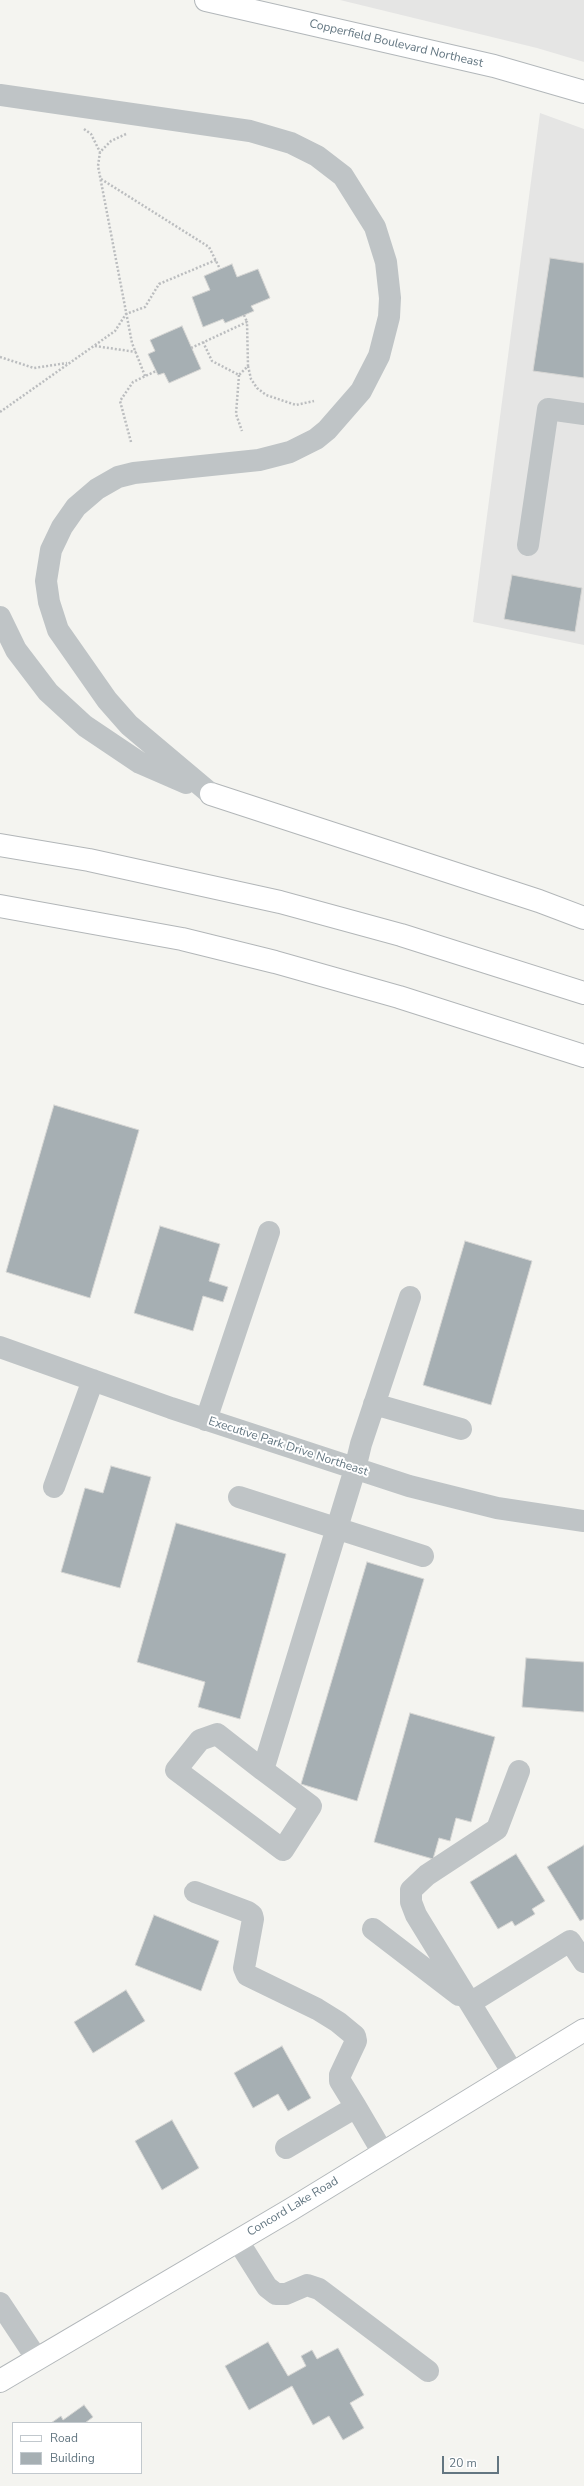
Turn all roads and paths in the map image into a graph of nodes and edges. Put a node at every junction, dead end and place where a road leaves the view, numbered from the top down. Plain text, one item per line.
1 (206, 0) edge
2 (584, 92) edge
3 (0, 95) edge
4 (80, 126) dead end
5 (128, 133) dead end
6 (100, 152) junction
7 (101, 179) junction
8 (216, 260) junction
9 (220, 269) dead end
10 (126, 314) junction
11 (244, 315) dead end
12 (247, 322) junction
13 (203, 342) junction
14 (94, 346) junction
15 (191, 348) dead end
16 (136, 352) junction
17 (0, 357) edge
18 (69, 363) junction
19 (248, 366) junction
20 (156, 371) dead end
21 (239, 375) junction
22 (145, 376) junction
23 (314, 401) dead end
24 (0, 412) edge
25 (584, 414) edge
26 (242, 431) dead end
27 (131, 442) dead end
28 (528, 545) dead end
29 (0, 617) edge
30 (211, 794) junction
31 (0, 846) edge
32 (0, 906) edge
33 (584, 918) edge
34 (584, 993) edge
35 (584, 1056) edge
36 (269, 1232) dead end
37 (410, 1297) dead end
38 (0, 1347) edge
39 (93, 1380) junction
40 (374, 1404) junction
41 (206, 1420) junction
42 (461, 1429) dead end
43 (355, 1469) junction
44 (54, 1487) dead end
45 (239, 1497) dead end
46 (584, 1521) edge
47 (337, 1529) junction
48 (423, 1556) dead end
49 (263, 1770) junction
50 (519, 1771) dead end
51 (195, 1892) dead end
52 (373, 1929) dead end
53 (584, 1962) edge
54 (470, 2003) junction
55 (584, 2030) edge
56 (513, 2073) junction
57 (356, 2107) junction
58 (286, 2148) dead end
59 (383, 2153) junction
60 (238, 2241) junction
61 (0, 2303) edge
62 (38, 2359) junction
63 (428, 2371) dead end
64 (0, 2381) edge

1 - 2 main road, Copperfield Boulevard Northeast
3 - 30 street
4 - 6 path
5 - 6 path
6 - 7 path
7 - 8 path
7 - 10 path
8 - 9 path
8 - 10 path
10 - 14 path
10 - 16 path
11 - 12 path
12 - 13 path
12 - 19 path
13 - 15 path
13 - 21 path
14 - 16 path
14 - 18 path
16 - 22 path
17 - 18 path
18 - 24 path
19 - 21 path
19 - 23 path
20 - 22 path
21 - 26 path
22 - 27 path
25 - 28 street
29 - 30 street
30 - 33 main road
31 - 34 main road
32 - 35 main road
36 - 41 street
37 - 40 street
38 - 39 street, Executive Park Drive Northeast
39 - 41 street, Executive Park Drive Northeast
39 - 44 street
40 - 42 street
40 - 43 street
41 - 43 street, Executive Park Drive Northeast
43 - 46 street, Executive Park Drive Northeast
43 - 47 street
45 - 47 street
47 - 48 street
47 - 49 street
49 - 49 street
50 - 54 street
51 - 57 street
52 - 54 street
53 - 54 street
54 - 56 street
55 - 56 main road, Concord Lake Road
56 - 59 main road, Concord Lake Road
57 - 58 street
57 - 59 street
59 - 60 main road, Concord Lake Road
60 - 62 main road, Concord Lake Road
60 - 63 street
61 - 62 street
62 - 64 main road, Concord Lake Road

